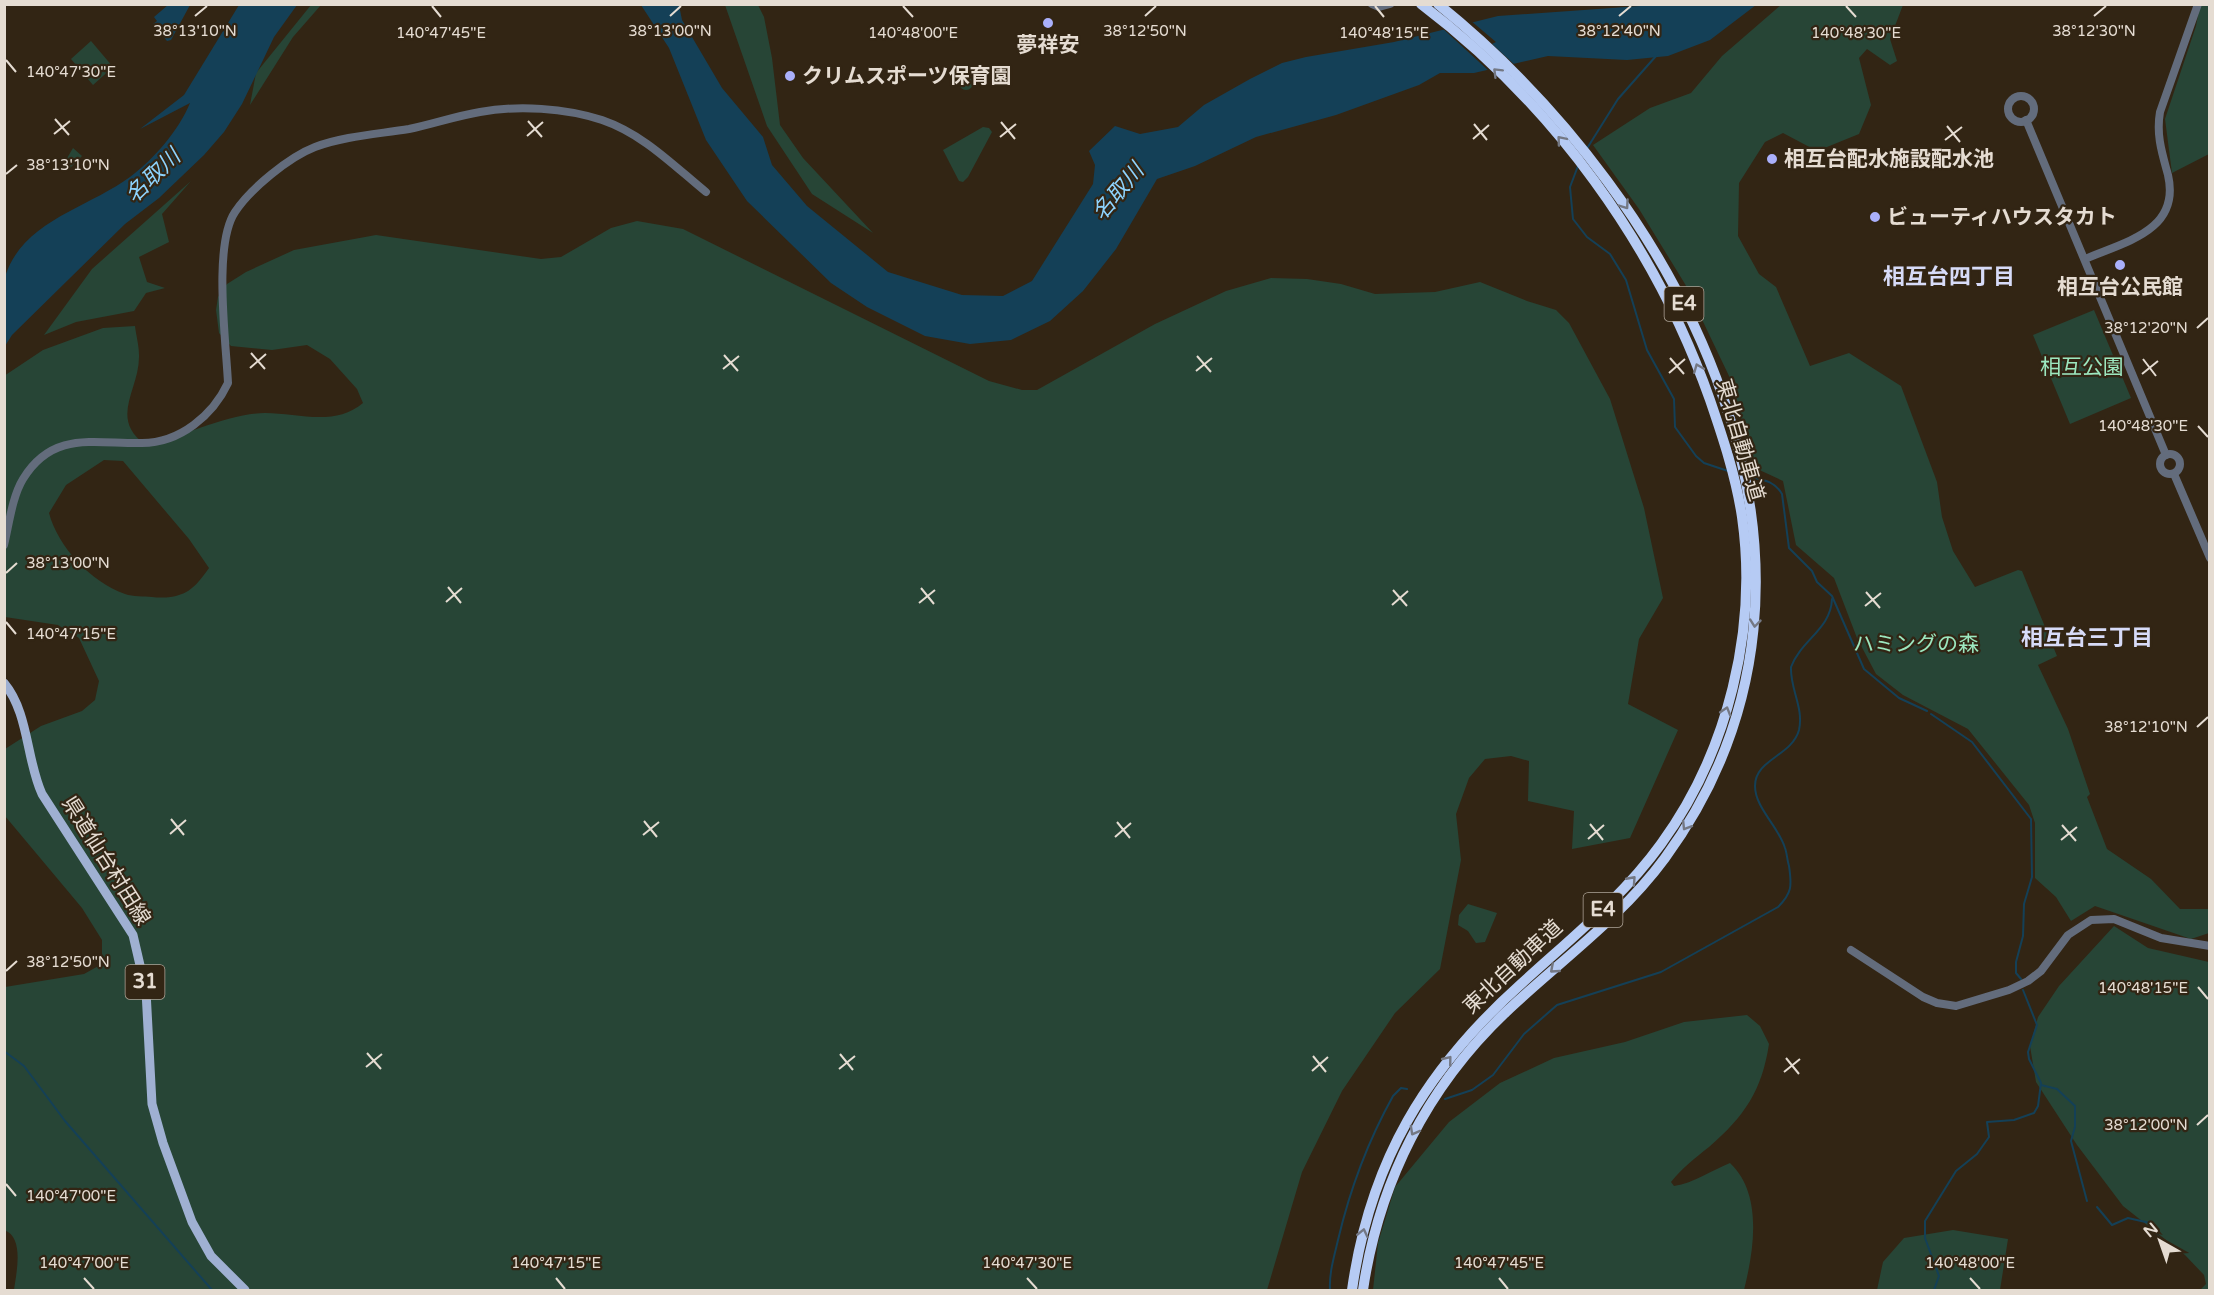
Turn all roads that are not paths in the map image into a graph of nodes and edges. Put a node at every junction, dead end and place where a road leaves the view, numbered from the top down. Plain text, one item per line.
1 (1372, 4) edge
2 (1390, 4) edge
3 (1420, 4) edge
4 (2198, 4) edge
5 (1442, 9) edge
6 (2026, 120) dead end
7 (1587, 163) junction
8 (706, 192) dead end
9 (2085, 259) junction
10 (2166, 454) junction
11 (2174, 474) junction
12 (1740, 481) junction
13 (4, 545) edge
14 (2210, 558) edge
15 (4, 683) edge
16 (2210, 946) edge
17 (1851, 950) dead end
18 (245, 1290) edge
19 (1352, 1290) edge
20 (1363, 1290) edge

1 - 2 street
3 - 5 highway, 東北自動車道 / E4
4 - 9 street
7 -> 5 highway, 東北自動車道 / E4
5 - 7 highway, 東北自動車道 / E4
6 - 9 street
12 -> 7 highway, 東北自動車道 / E4
7 -> 12 highway, 東北自動車道 / E4
8 - 13 street
9 - 10 street
10 - 11 street
10 - 11 street
11 - 14 street
19 -> 12 highway, 東北自動車道 / E4
12 -> 20 highway, 東北自動車道 / E4
15 - 18 main road, 県道仙台村田線 / 31
16 - 17 street

